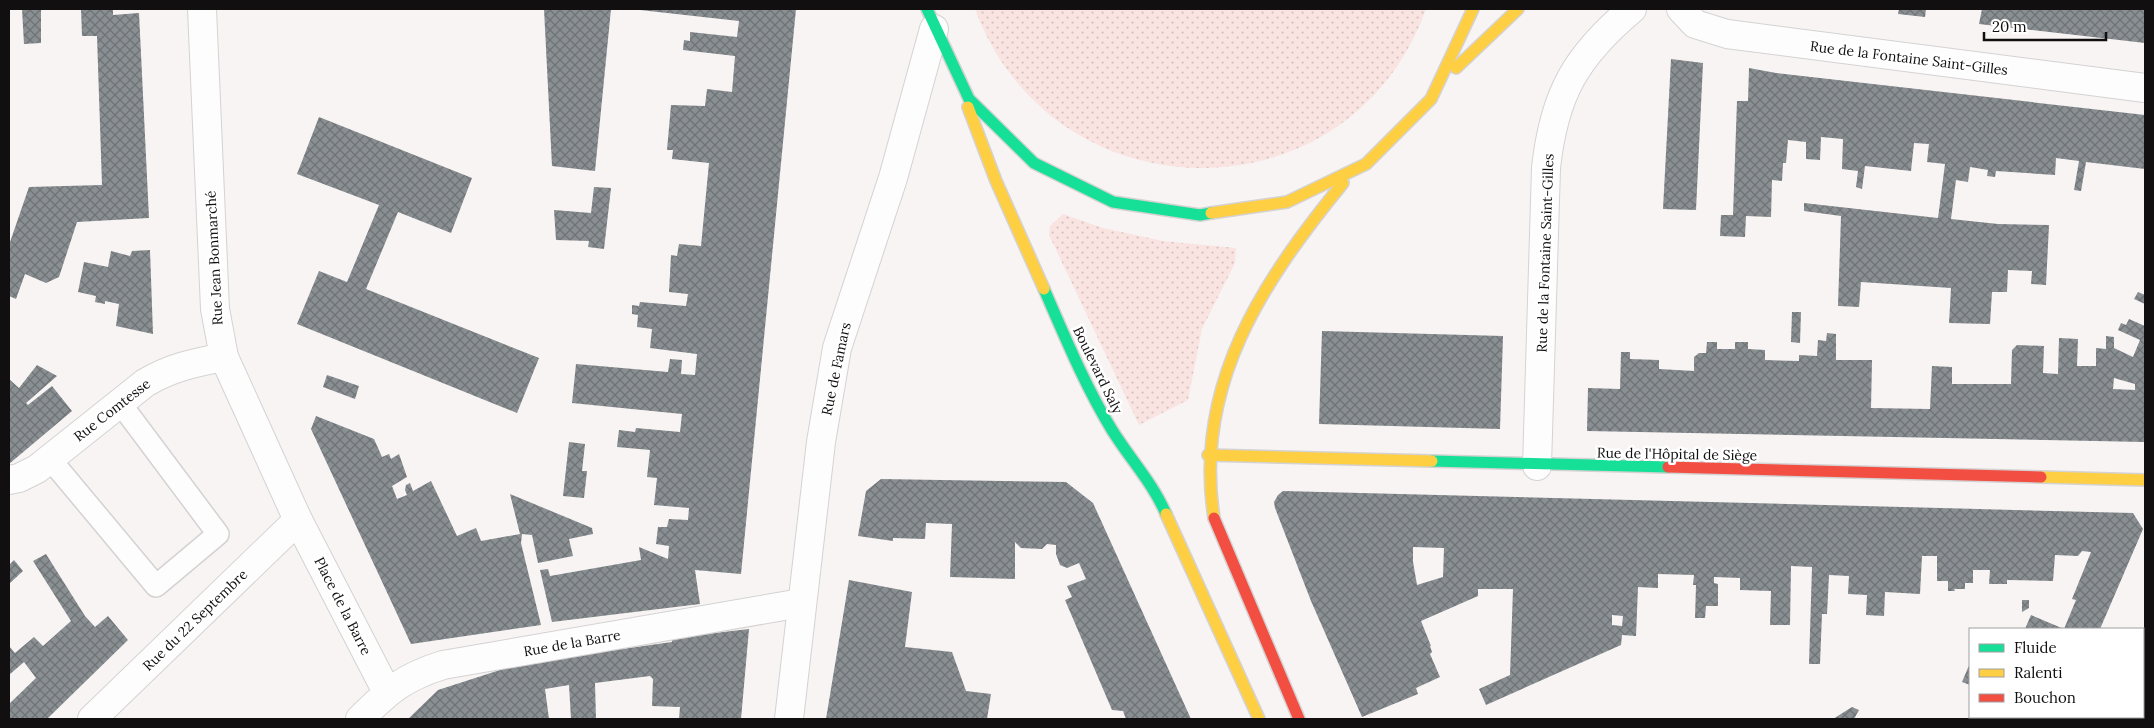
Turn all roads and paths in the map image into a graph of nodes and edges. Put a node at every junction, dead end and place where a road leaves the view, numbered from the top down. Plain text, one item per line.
1 (202, 9) edge
2 (1473, 9) edge
3 (1518, 9) edge
4 (1632, 9) edge
5 (1681, 9) edge
6 (931, 19) edge
7 (956, 77) junction
8 (1442, 82) junction
9 (2145, 88) edge
10 (1350, 174) junction
11 (224, 357) junction
12 (120, 403) junction
13 (1208, 455) junction
14 (50, 458) junction
15 (1538, 466) junction
16 (9, 480) edge
17 (2145, 480) edge
18 (298, 520) junction
19 (801, 603) junction
20 (387, 692) junction
21 (92, 719) edge
22 (360, 719) edge
23 (788, 719) edge
24 (1259, 719) edge
25 (1300, 719) edge

1 - 11 street, Rue Jean Bonmarché
2 - 8 main road
3 - 8 main road
4 - 15 street, Rue de la Fontaine Saint-Gilles
5 - 9 street, Rue de la Fontaine Saint-Gilles
6 - 7 main road
6 - 19 street, Rue de Famars
7 - 10 main road
7 - 24 main road, Boulevard Saly
8 - 10 main road
10 - 13 main road
11 - 12 street, Rue Comtesse
11 - 18 street, Rue Jean Bonmarché
12 - 14 street, Rue Comtesse
12 - 14 lane
13 - 15 main road, Rue de l'Hôpital de Siège
13 - 25 main road
14 - 16 street, Rue Comtesse
15 - 17 main road, Rue de l'Hôpital de Siège
18 - 20 street, Place de la Barre
18 - 21 street, Rue du 22 Septembre
19 - 20 street, Rue de la Barre
19 - 23 street, Rue de Famars
20 - 22 street, Rue de la Barre

